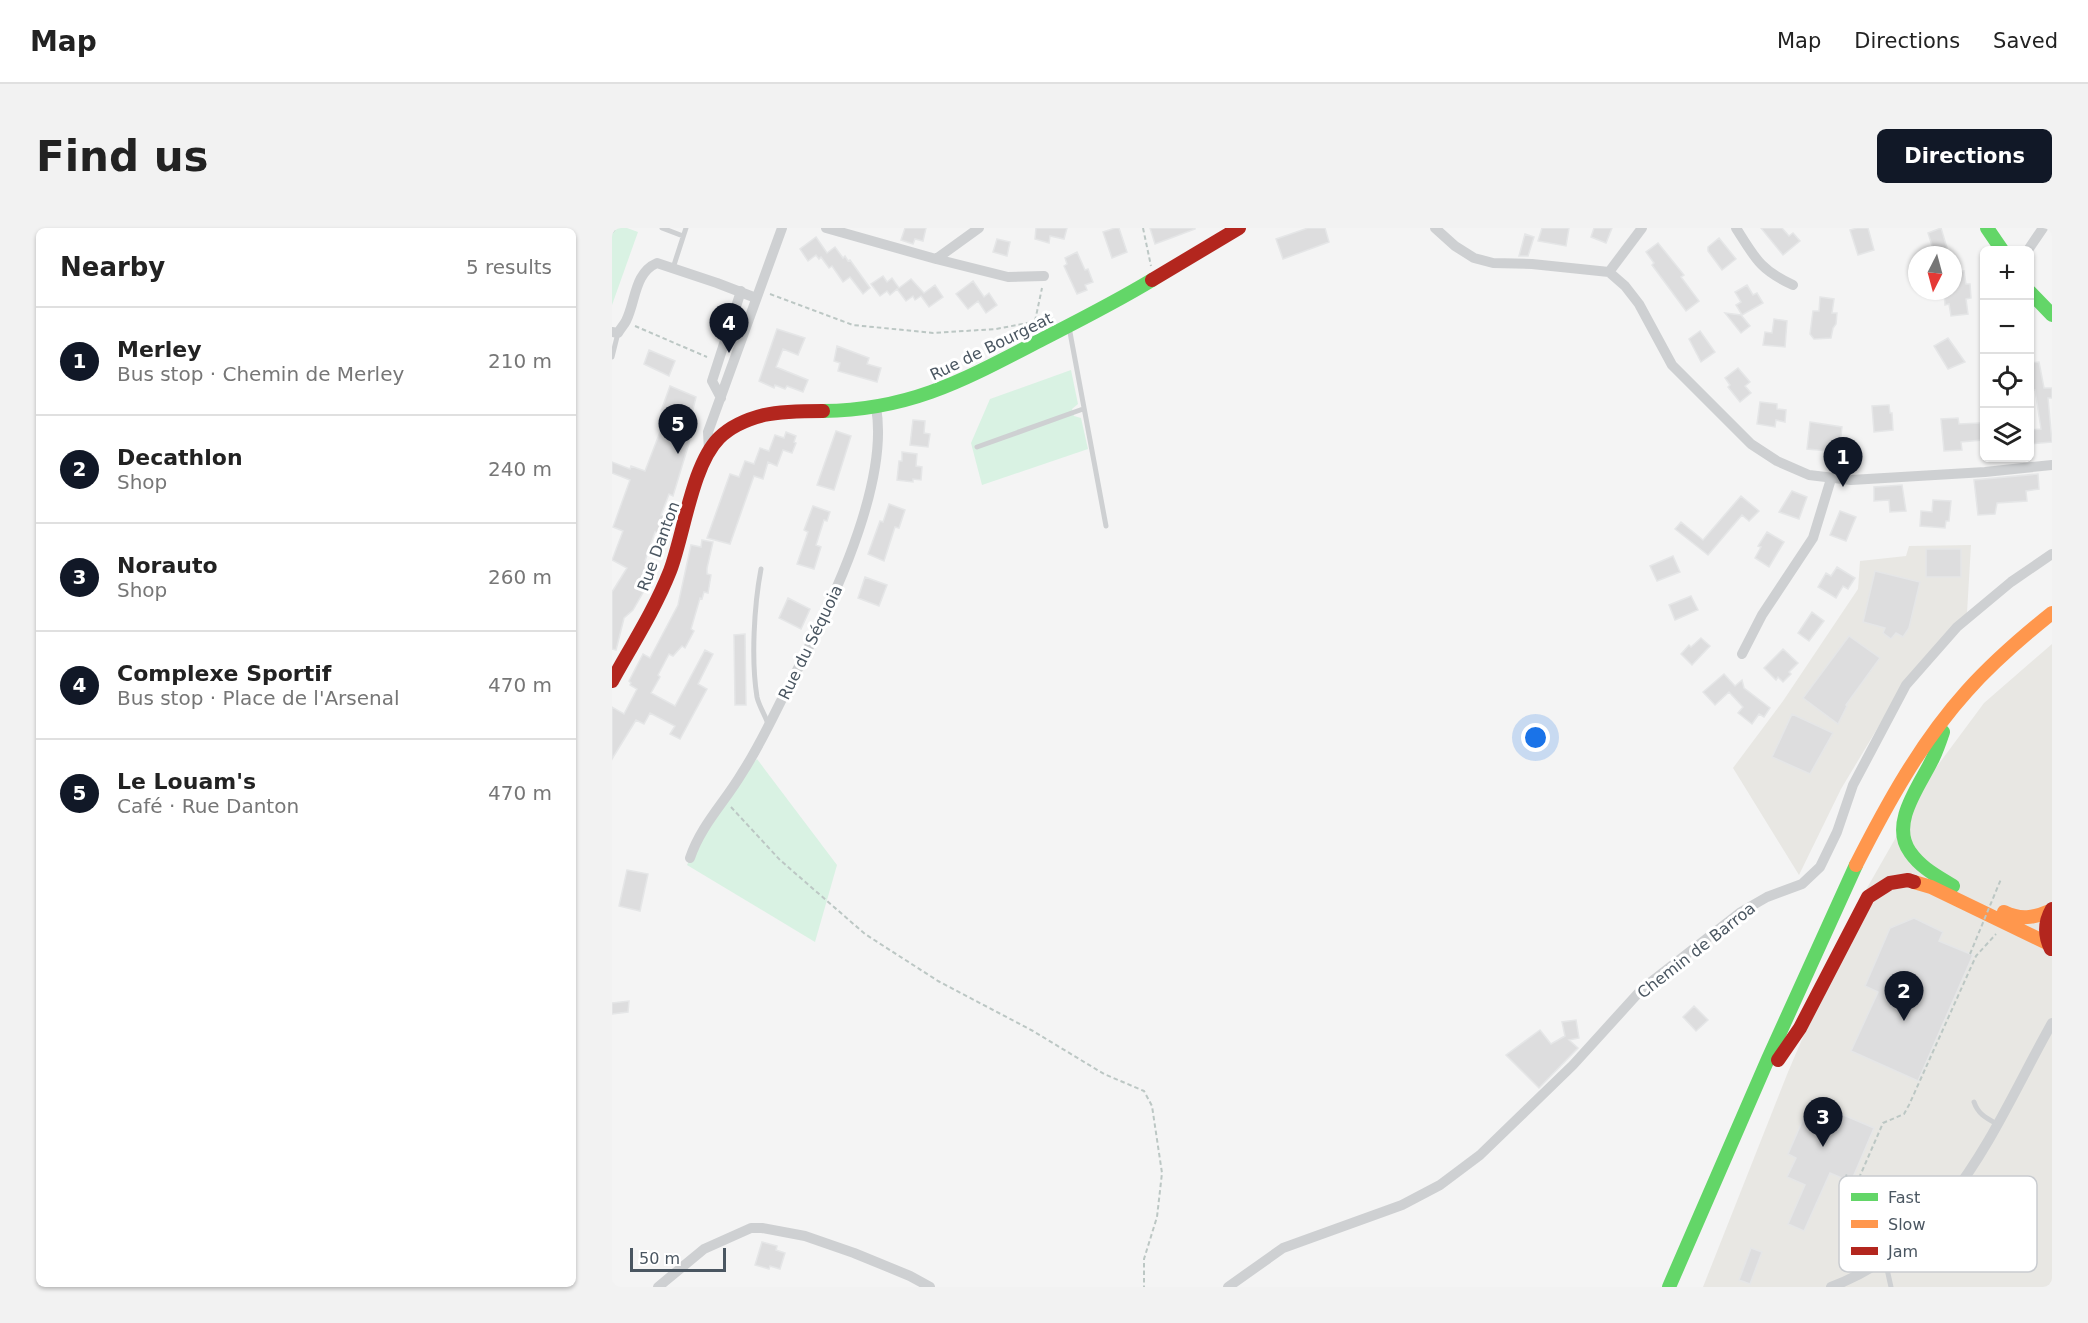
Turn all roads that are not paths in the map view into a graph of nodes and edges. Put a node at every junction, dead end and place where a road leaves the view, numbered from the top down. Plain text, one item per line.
1 (662, 228) edge
2 (686, 228) edge
3 (782, 228) edge
4 (826, 228) edge
5 (978, 228) edge
6 (1239, 228) edge
7 (1435, 228) edge
8 (1642, 228) edge
9 (1737, 228) edge
10 (1987, 228) edge
11 (2043, 228) edge
12 (683, 236) junction
13 (1999, 246) edge
14 (2031, 246) edge
15 (936, 259) junction
16 (673, 268) junction
17 (1609, 272) junction
18 (1044, 276) dead end
19 (1793, 285) dead end
20 (741, 291) junction
21 (757, 294) junction
22 (2034, 296) edge
23 (2052, 315) edge
24 (1069, 326) junction
25 (615, 332) edge
26 (612, 357) edge
27 (721, 398) junction
28 (876, 407) junction
29 (1083, 409) junction
30 (977, 447) dead end
31 (709, 450) junction
32 (2015, 463) edge
33 (2052, 465) edge
34 (1832, 479) junction
35 (1106, 526) dead end
36 (2052, 554) edge
37 (761, 569) dead end
38 (2052, 603) edge
39 (2052, 613) edge
40 (2052, 622) edge
41 (1742, 654) dead end
42 (612, 681) edge
43 (769, 725) junction
44 (1943, 732) junction
45 (1872, 833) junction
46 (690, 858) dead end
47 (2051, 910) edge
48 (2050, 946) edge
49 (2052, 1024) edge
50 (1778, 1060) junction
51 (1974, 1102) dead end
52 (1997, 1124) junction
53 (1968, 1176) edge
54 (1866, 1272) edge
55 (1888, 1272) edge
56 (1846, 1284) edge
57 (658, 1287) edge
58 (930, 1287) edge
59 (1228, 1287) edge
60 (1669, 1287) edge
61 (1681, 1287) edge
62 (1831, 1287) edge
63 (1892, 1287) edge

1 - 12 lane
2 - 12 lane
3 - 21 street
4 - 15 street
5 - 15 street
6 - 24 main road, Rue de Bourgeat
7 - 17 street
8 - 17 street
9 - 19 street
10 - 13 main road
11 - 14 street
12 - 16 lane
15 - 18 street
16 - 20 street
16 - 25 street
17 - 34 street
20 - 21 street
20 - 27 street
21 - 27 street
22 - 23 main road
24 - 28 main road, Rue de Bourgeat
24 - 29 lane
25 - 26 lane
27 - 31 street
28 - 31 main road, Rue de Bourgeat
28 - 43 street, Rue du Séquoia
29 - 30 lane
29 - 35 lane
31 - 42 main road, Rue Danton
32 - 33 street
32 - 34 street
34 - 41 street
36 - 59 street, Chemin de Barroa
37 - 43 lane
38 - 45 main road
39 - 45 main road
40 - 44 main road
43 - 46 street, Rue du Séquoia
44 - 47 main road
44 - 50 main road
45 - 60 main road
47 - 48 main road
48 - 50 main road
49 - 52 street
50 - 61 main road
51 - 52 lane
52 - 53 street
54 - 56 street
55 - 63 lane
56 - 62 street
57 - 58 street

